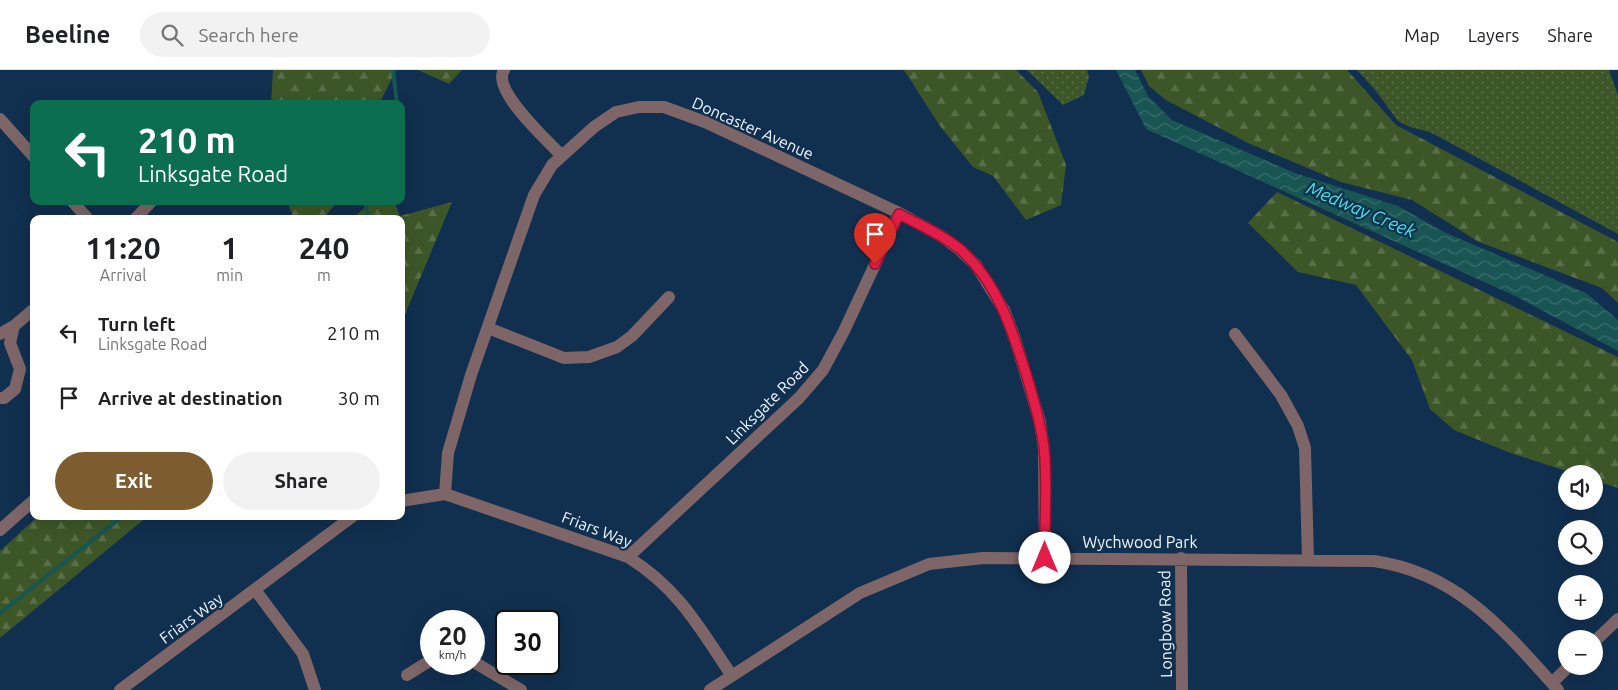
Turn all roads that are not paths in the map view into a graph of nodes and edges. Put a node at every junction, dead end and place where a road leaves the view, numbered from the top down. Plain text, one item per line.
1 (504, 70) edge
2 (0, 119) edge
3 (30, 153) edge
4 (562, 156) junction
5 (76, 205) edge
6 (148, 205) edge
7 (899, 214) junction
8 (84, 215) edge
9 (138, 215) edge
10 (669, 297) dead end
11 (30, 312) edge
12 (14, 326) junction
13 (488, 328) junction
14 (0, 334) edge
15 (1235, 334) dead end
16 (0, 398) edge
17 (446, 494) junction
18 (405, 500) edge
19 (30, 504) edge
20 (347, 520) edge
21 (0, 530) edge
22 (628, 557) junction
23 (1045, 558) junction
24 (1181, 558) junction
25 (1308, 559) junction
26 (256, 591) junction
27 (1618, 619) edge
28 (1603, 633) edge
29 (420, 667) edge
30 (485, 669) edge
31 (407, 675) dead end
32 (1563, 675) edge
33 (732, 676) junction
34 (1555, 686) edge
35 (120, 690) edge
36 (315, 690) edge
37 (521, 690) edge
38 (710, 690) edge
39 (1182, 690) edge

1 - 4 street
2 - 3 street
4 - 7 street, Doncaster Avenue
4 - 13 street, Doncaster Avenue
5 - 8 street
6 - 9 street
7 - 22 street, Linksgate Road
7 - 23 street, Doncaster Avenue
10 - 13 street
11 - 12 street
12 - 14 street
12 - 16 street
13 - 17 street, Doncaster Avenue
15 - 25 street
17 - 18 street, Friars Way
17 - 22 street, Friars Way
19 - 21 street
20 - 26 street, Friars Way
22 - 33 street, Friars Way
23 - 24 street, Wychwood Park
23 - 33 street, Wychwood Park
24 - 25 street, Wychwood Park
24 - 39 street, Longbow Road
25 - 34 street, Wychwood Park
26 - 35 street, Friars Way
26 - 36 street
27 - 28 street
29 - 31 street
30 - 37 street
32 - 34 street
33 - 38 street, Wychwood Park

